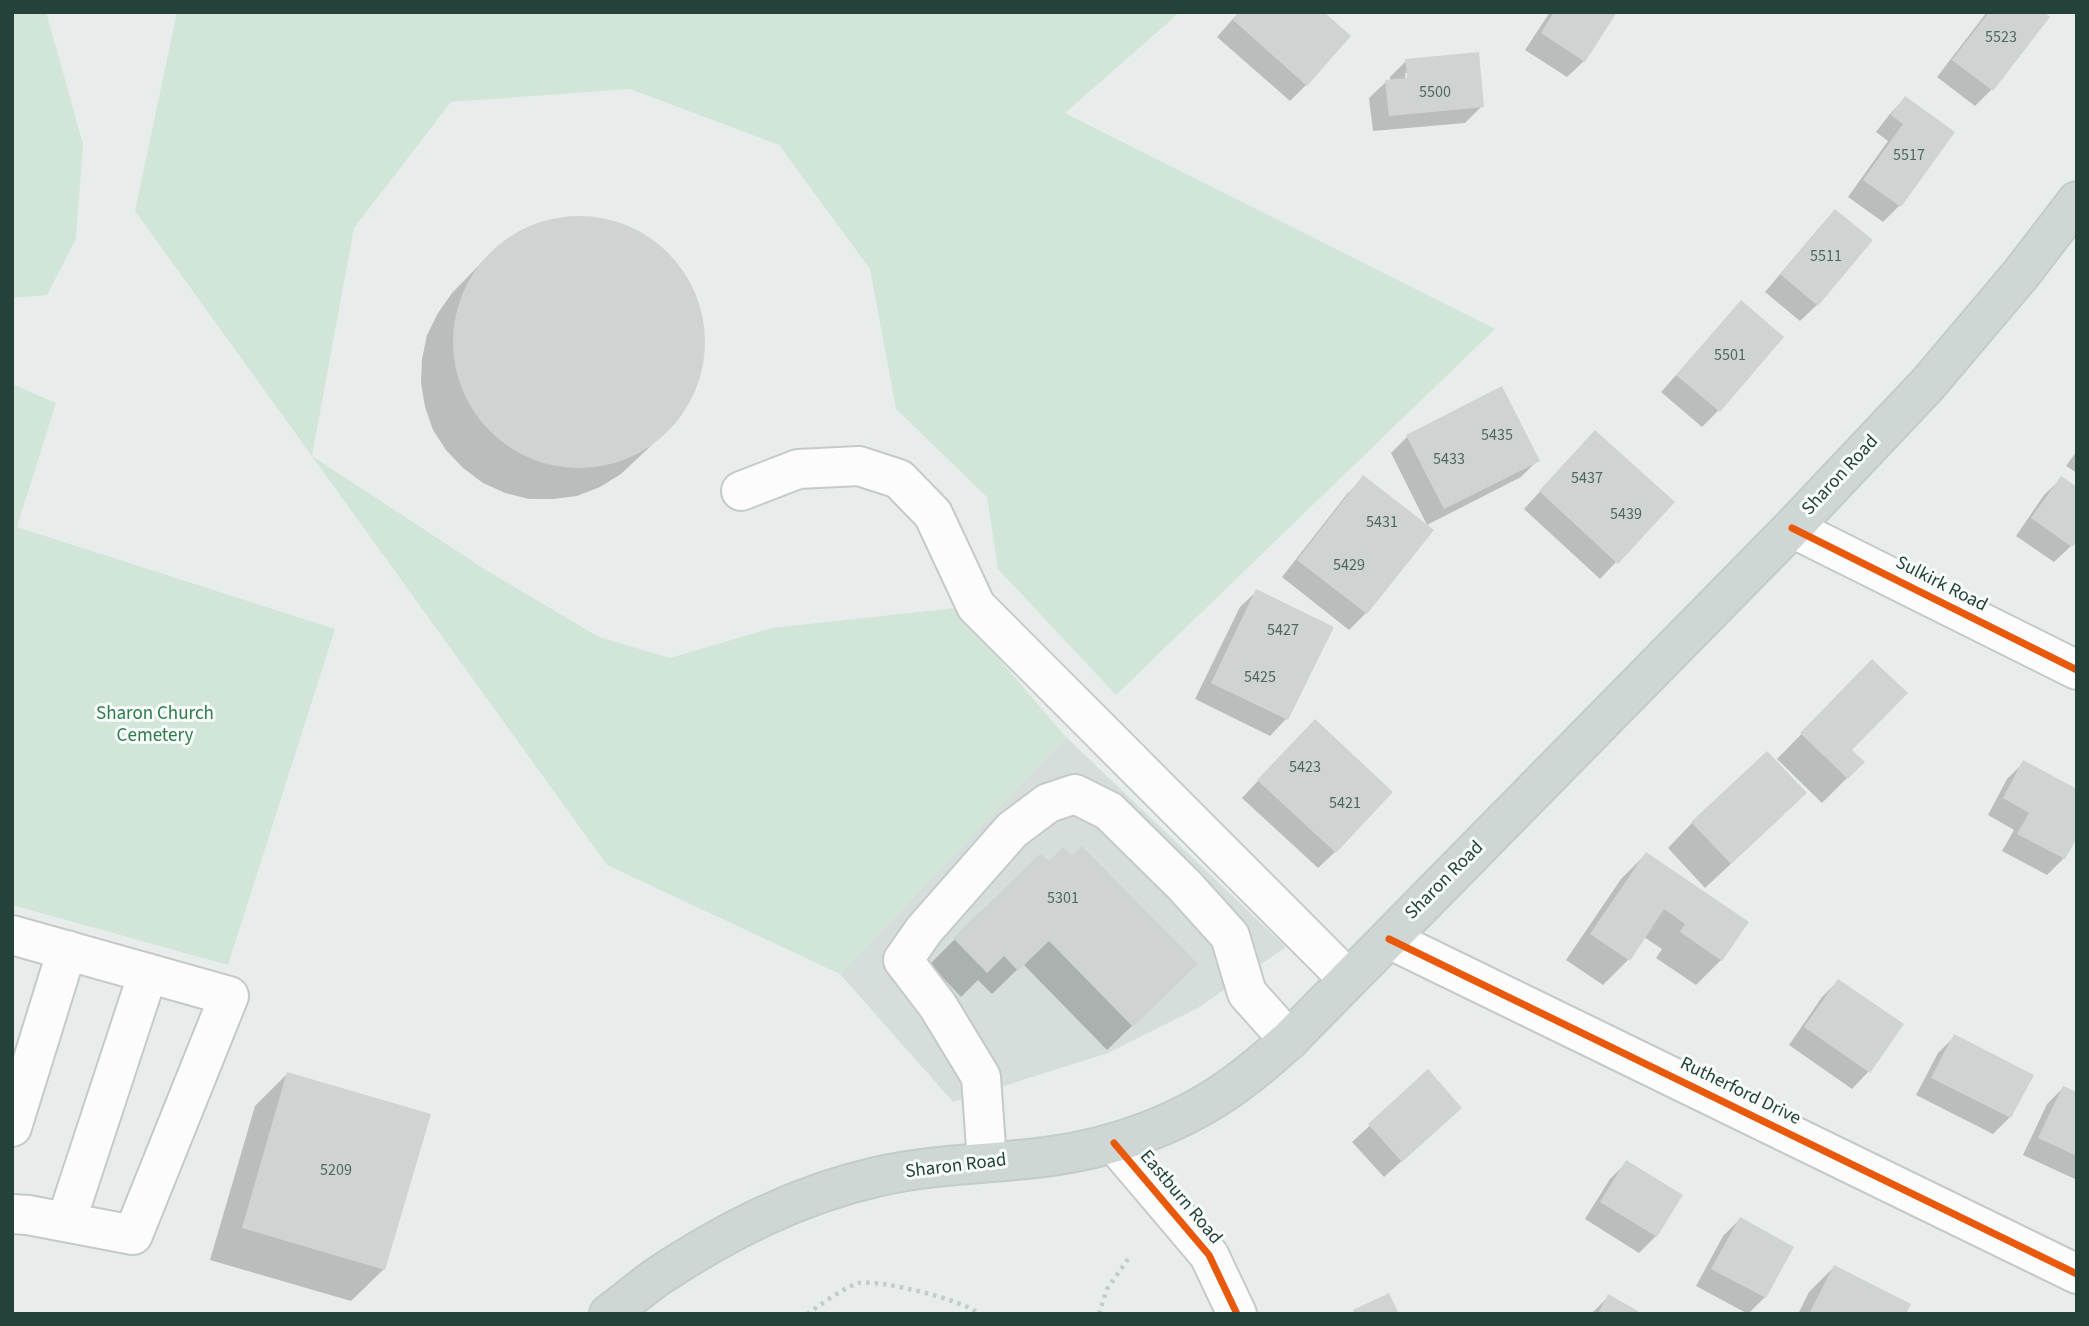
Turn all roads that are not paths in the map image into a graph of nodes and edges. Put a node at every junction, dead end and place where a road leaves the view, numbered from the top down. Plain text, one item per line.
1 (2077, 201) edge
2 (741, 491) dead end
3 (1792, 528) junction
4 (2077, 670) edge
5 (12, 935) edge
6 (1389, 939) junction
7 (67, 950) junction
8 (148, 973) junction
9 (1348, 979) junction
10 (1289, 1040) junction
11 (12, 1127) edge
12 (1114, 1143) junction
13 (988, 1163) junction
14 (12, 1214) edge
15 (66, 1222) junction
16 (2077, 1274) edge
17 (609, 1314) edge
18 (1237, 1314) edge

1 - 3 main road, Sharon Road
2 - 9 street
3 - 4 street, Sulkirk Road
3 - 6 main road, Sharon Road
5 - 7 street
6 - 9 main road, Sharon Road
6 - 16 street, Rutherford Drive
7 - 8 street
7 - 11 street
8 - 15 street
8 - 15 street
9 - 10 main road, Sharon Road
10 - 12 main road, Sharon Road
10 - 13 street
12 - 13 main road, Sharon Road
12 - 18 street, Eastburn Road
13 - 17 main road, Sharon Road
14 - 15 street

